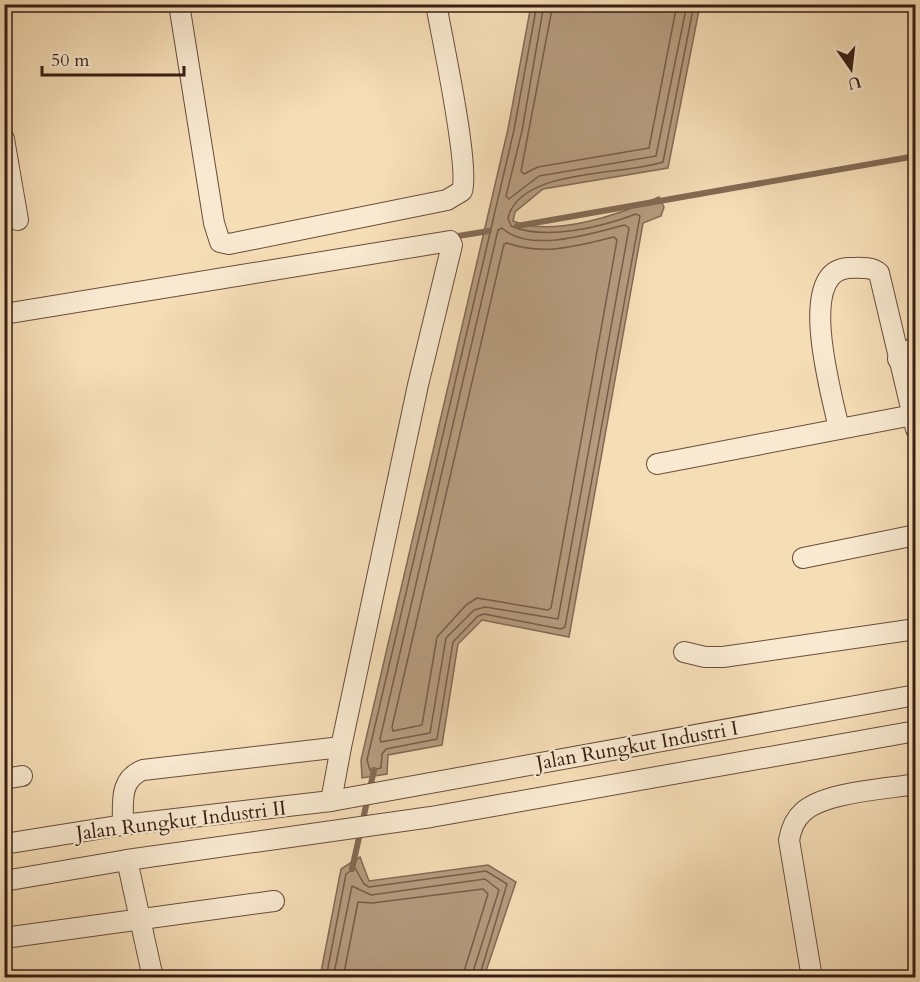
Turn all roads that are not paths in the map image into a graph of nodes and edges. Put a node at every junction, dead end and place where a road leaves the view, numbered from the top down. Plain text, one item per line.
1 (179, 4) edge
2 (436, 4) edge
3 (4, 139) edge
4 (18, 220) dead end
5 (4, 314) edge
6 (915, 346) edge
7 (898, 358) junction
8 (914, 422) edge
9 (839, 429) junction
10 (657, 464) dead end
11 (915, 535) edge
12 (803, 558) dead end
13 (915, 629) edge
14 (684, 651) dead end
15 (915, 695) edge
16 (915, 731) edge
17 (341, 747) junction
18 (915, 784) edge
19 (356, 796) junction
20 (331, 801) junction
21 (123, 825) junction
22 (354, 829) junction
23 (4, 844) edge
24 (127, 860) junction
25 (4, 881) edge
26 (274, 901) dead end
27 (139, 919) junction
28 (4, 938) edge
29 (153, 978) edge
30 (812, 978) edge

1 - 2 street
3 - 4 street
5 - 17 street
6 - 7 street
7 - 8 street
7 - 9 street
8 - 9 street
9 - 10 street
11 - 12 street
13 - 14 street
15 - 19 street, Jalan Rungkut Industri I
16 - 22 street, Jalan Rungkut Industri I
17 - 20 street
17 - 21 street
18 - 30 street
19 - 20 street, Jalan Rungkut Industri II
19 - 22 street
20 - 21 street, Jalan Rungkut Industri II
21 - 23 street, Jalan Rungkut Industri II
22 - 24 street, Jalan Rungkut Industri II
24 - 25 street, Jalan Rungkut Industri II
24 - 27 street
26 - 27 street
27 - 28 street
27 - 29 street

